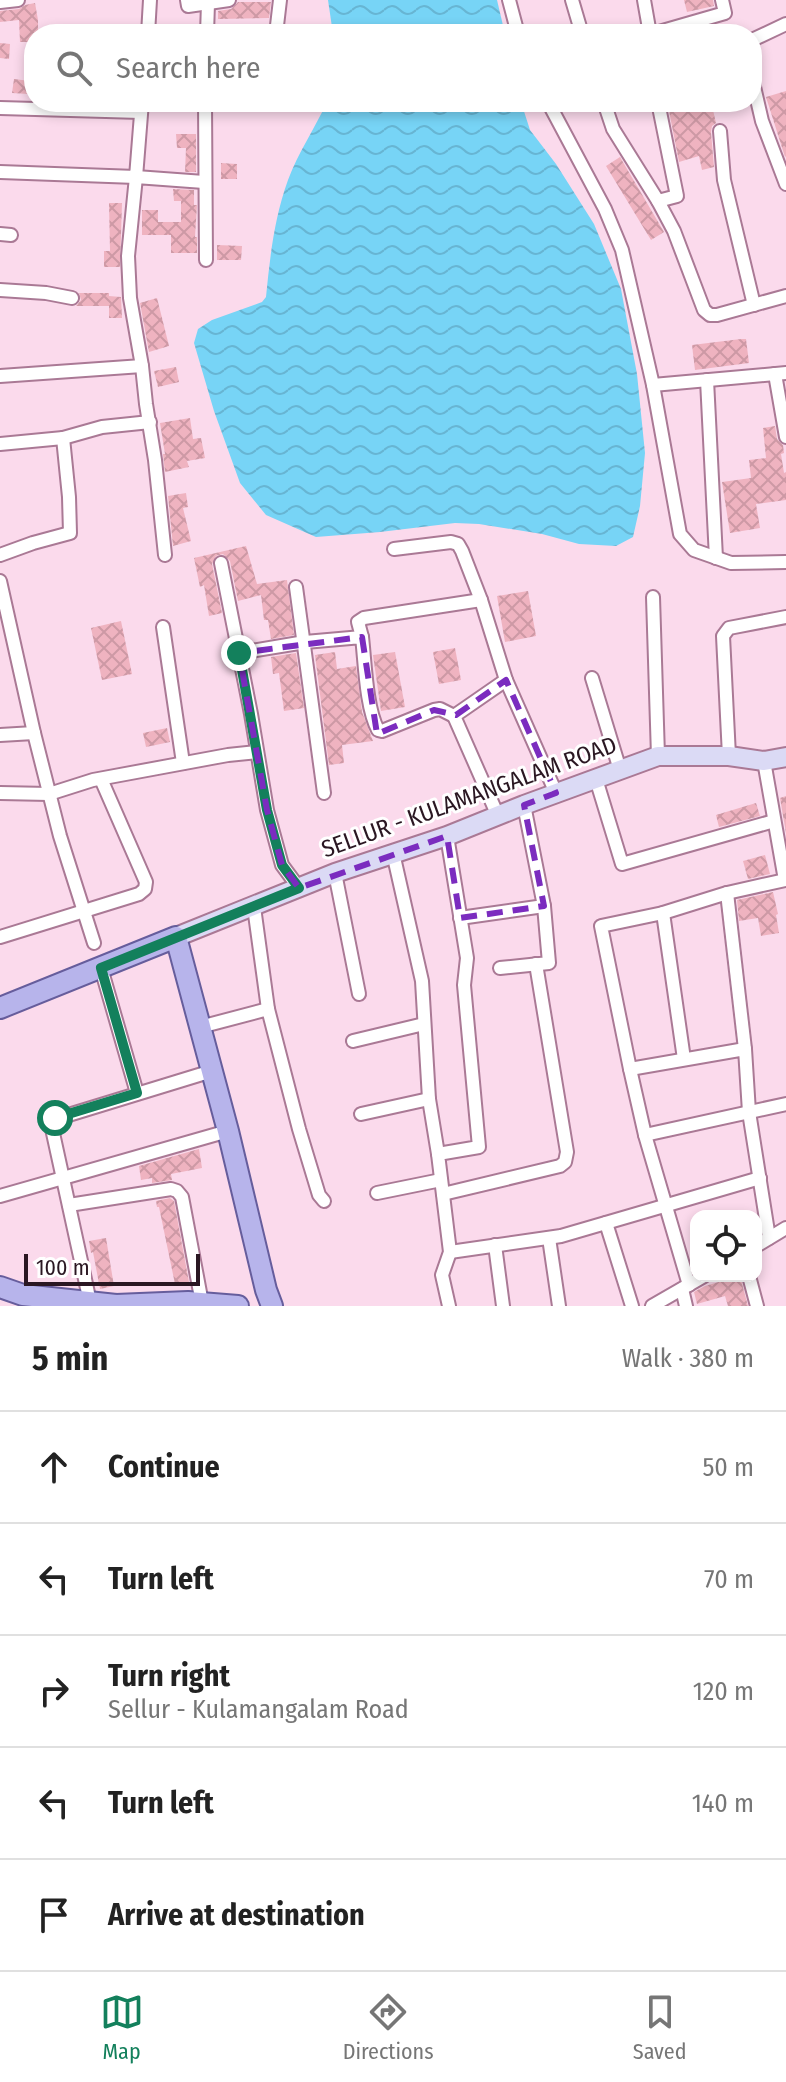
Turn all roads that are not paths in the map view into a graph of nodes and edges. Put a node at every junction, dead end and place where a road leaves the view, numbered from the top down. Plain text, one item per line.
1 (18, 0) edge
2 (150, 0) edge
3 (187, 0) edge
4 (229, 0) edge
5 (280, 0) edge
6 (509, 0) edge
7 (572, 0) edge
8 (644, 0) edge
9 (722, 0) edge
10 (0, 2) edge
11 (208, 3) junction
12 (149, 24) edge
13 (207, 24) edge
14 (277, 24) edge
15 (515, 24) edge
16 (579, 24) edge
17 (649, 24) edge
18 (686, 24) edge
19 (786, 24) edge
20 (762, 35) edge
21 (0, 108) edge
22 (24, 108) edge
23 (141, 112) edge
24 (205, 112) edge
25 (553, 112) edge
26 (607, 112) edge
27 (660, 112) edge
28 (760, 112) edge
29 (720, 131) dead end
30 (0, 172) edge
31 (136, 177) junction
32 (204, 182) junction
33 (786, 184) edge
34 (658, 201) junction
35 (206, 260) dead end
36 (0, 290) edge
37 (786, 296) edge
38 (72, 298) dead end
39 (754, 305) junction
40 (142, 366) junction
41 (780, 374) edge
42 (0, 376) edge
43 (707, 380) junction
44 (653, 385) junction
45 (150, 422) junction
46 (786, 437) edge
47 (63, 438) junction
48 (0, 444) edge
49 (394, 549) dead end
50 (0, 555) edge
51 (165, 555) dead end
52 (716, 558) junction
53 (786, 562) edge
54 (221, 563) dead end
55 (0, 581) edge
56 (296, 587) dead end
57 (653, 597) dead end
58 (481, 600) junction
59 (786, 617) edge
60 (163, 627) dead end
61 (362, 637) junction
62 (305, 642) junction
63 (239, 653) junction
64 (592, 678) dead end
65 (506, 680) junction
66 (448, 713) junction
67 (34, 733) junction
68 (0, 735) edge
69 (257, 752) junction
70 (658, 756) junction
71 (729, 756) junction
72 (786, 757) edge
73 (764, 761) junction
74 (183, 763) junction
75 (620, 770) junction
76 (101, 779) junction
77 (596, 779) junction
78 (0, 793) edge
79 (324, 793) dead end
80 (556, 793) junction
81 (49, 794) junction
82 (524, 805) junction
83 (498, 816) junction
84 (774, 821) junction
85 (447, 836) junction
86 (393, 853) junction
87 (335, 873) junction
88 (785, 885) edge
89 (299, 888) junction
90 (727, 893) junction
91 (544, 906) junction
92 (254, 907) junction
93 (85, 912) junction
94 (663, 913) junction
95 (460, 918) junction
96 (0, 937) edge
97 (176, 937) junction
98 (94, 943) dead end
99 (536, 964) junction
100 (101, 968) junction
101 (500, 968) dead end
102 (359, 994) dead end
103 (2, 1003) edge
104 (268, 1009) junction
105 (424, 1024) junction
106 (200, 1027) junction
107 (353, 1041) dead end
108 (745, 1049) junction
109 (684, 1059) junction
110 (630, 1069) junction
111 (212, 1071) junction
112 (137, 1093) junction
113 (429, 1099) junction
114 (786, 1104) edge
115 (749, 1112) junction
116 (361, 1114) dead end
117 (228, 1131) junction
118 (645, 1135) junction
119 (438, 1154) junction
120 (760, 1178) junction
121 (63, 1179) junction
122 (441, 1180) junction
123 (377, 1193) dead end
124 (443, 1194) junction
125 (0, 1196) edge
126 (324, 1201) dead end
127 (69, 1205) junction
128 (664, 1206) junction
129 (606, 1223) junction
130 (786, 1228) edge
131 (549, 1238) junction
132 (769, 1238) junction
133 (762, 1242) edge
134 (495, 1245) junction
135 (450, 1252) junction
136 (694, 1282) edge
137 (751, 1282) edge
138 (0, 1287) edge
139 (685, 1287) junction
140 (90, 1302) junction
141 (202, 1303) junction
142 (238, 1306) edge
143 (272, 1306) edge
144 (449, 1306) edge
145 (503, 1306) edge
146 (559, 1306) edge
147 (632, 1306) edge
148 (652, 1306) edge
149 (686, 1306) edge
150 (757, 1306) edge

1 - 10 street
2 - 12 street
3 - 11 street
4 - 11 street
5 - 14 street
6 - 15 street
7 - 16 street
8 - 17 street
9 - 18 street
11 - 13 street
19 - 20 street
21 - 22 street
23 - 31 street
24 - 32 street
25 - 44 street
26 - 34 street
27 - 34 street
28 - 33 street
29 - 39 street
30 - 31 street
31 - 32 street
31 - 40 street
32 - 35 street
34 - 39 street
36 - 38 street
37 - 39 street
40 - 42 street
40 - 45 street
41 - 43 street
41 - 46 street
43 - 44 street
43 - 52 street
44 - 52 street
45 - 47 street
45 - 51 street
47 - 48 street
47 - 50 street
49 - 58 street
52 - 53 street
54 - 63 street
55 - 67 street
56 - 62 street
57 - 70 street
58 - 61 street
58 - 65 street
59 - 71 street
60 - 74 street
61 - 62 street
61 - 66 street
62 - 63 street
62 - 79 street
63 - 69 street
64 - 75 street
65 - 66 street
65 - 80 street
66 - 83 street
67 - 68 street
67 - 81 street
69 - 74 street
69 - 89 street
70 - 71 main road, SELLUR - KULAMANGALAM ROAD
70 - 75 main road, SELLUR - KULAMANGALAM ROAD
71 - 73 main road, SELLUR - KULAMANGALAM ROAD
72 - 73 main road, SELLUR - KULAMANGALAM ROAD
73 - 84 street
74 - 76 street
75 - 77 main road, SELLUR - KULAMANGALAM ROAD
76 - 81 street
76 - 93 street
77 - 80 main road, SELLUR - KULAMANGALAM ROAD
77 - 84 street
78 - 81 street
80 - 82 main road, SELLUR - KULAMANGALAM ROAD
81 - 93 street
82 - 83 main road, SELLUR - KULAMANGALAM ROAD
82 - 91 street
83 - 85 main road, SELLUR - KULAMANGALAM ROAD
84 - 88 street
85 - 86 main road, SELLUR - KULAMANGALAM ROAD
85 - 95 street
86 - 87 main road, SELLUR - KULAMANGALAM ROAD
86 - 105 street
87 - 89 main road, SELLUR - KULAMANGALAM ROAD
87 - 102 street
88 - 90 street
89 - 92 main road, SELLUR - KULAMANGALAM ROAD
90 - 94 street
90 - 108 street
91 - 95 street
91 - 99 street
92 - 97 main road, SELLUR - KULAMANGALAM ROAD
92 - 104 street
93 - 96 street
93 - 98 street
94 - 109 street
94 - 110 street
95 - 119 street
97 - 100 main road, SELLUR - KULAMANGALAM ROAD
97 - 106 main road
99 - 101 street
99 - 124 street
100 - 103 main road, SELLUR - KULAMANGALAM ROAD
100 - 112 street
104 - 106 street
104 - 126 street
105 - 107 street
105 - 113 street
106 - 111 main road
108 - 109 street
108 - 115 street
109 - 110 street
110 - 118 street
111 - 112 street
111 - 117 main road
112 - 121 street
113 - 116 street
113 - 119 street
114 - 115 street
115 - 118 street
115 - 120 street
117 - 121 street
117 - 143 main road
118 - 128 street
119 - 122 street
120 - 128 street
120 - 132 street
121 - 125 street
121 - 127 street
122 - 123 street
122 - 124 street
124 - 135 street
127 - 140 street
127 - 141 street
128 - 129 street
128 - 139 street
129 - 131 street
129 - 147 street
130 - 132 street
131 - 134 street
131 - 146 street
132 - 133 street
134 - 135 street
134 - 145 street
135 - 144 street
136 - 139 street
137 - 150 street
138 - 140 main road
139 - 148 street
139 - 149 street
140 - 141 main road
141 - 142 main road

